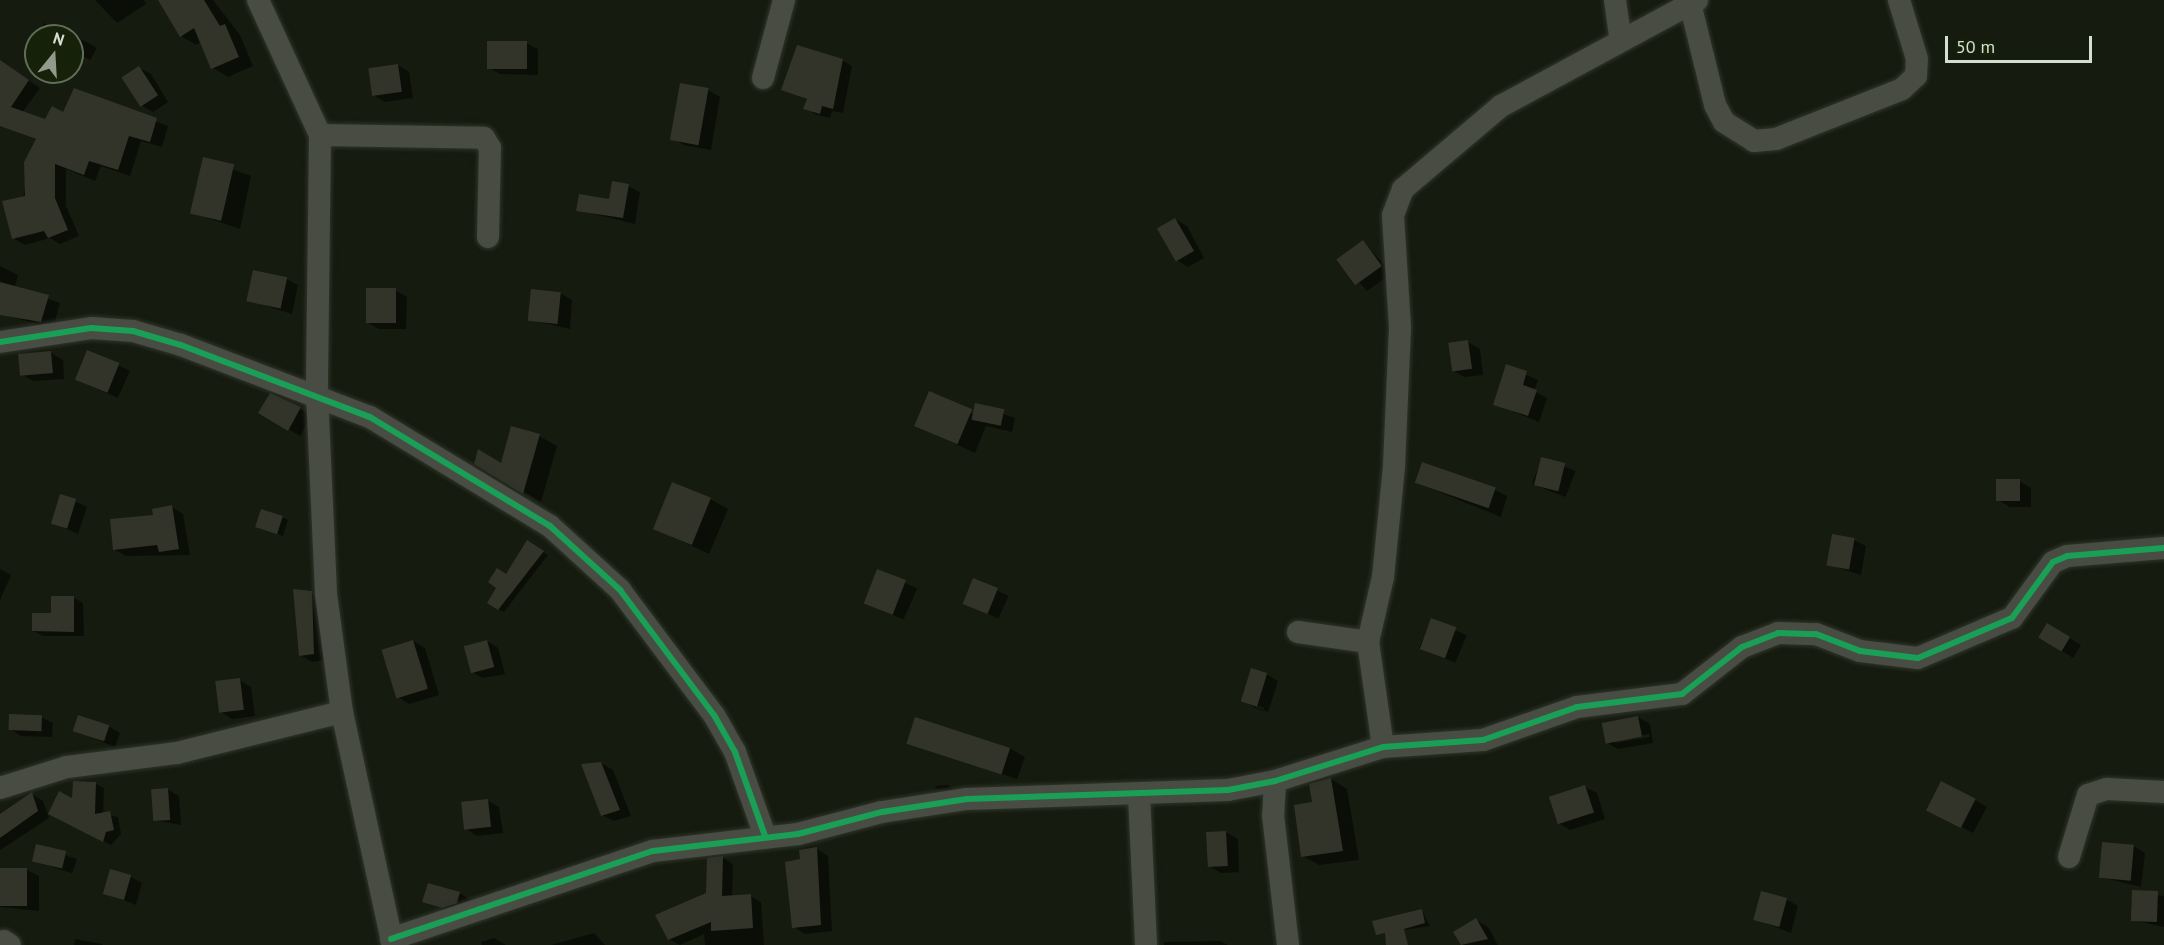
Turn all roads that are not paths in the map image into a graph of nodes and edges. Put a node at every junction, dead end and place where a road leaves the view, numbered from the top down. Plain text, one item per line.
1 (258, 0) edge
2 (784, 0) edge
3 (1615, 0) edge
4 (1899, 0) edge
5 (1693, 2) edge
6 (1620, 37) junction
7 (763, 78) dead end
8 (320, 135) junction
9 (488, 237) dead end
10 (0, 342) edge
11 (317, 394) junction
12 (2164, 548) edge
13 (1298, 632) dead end
14 (1368, 642) junction
15 (342, 712) junction
16 (1383, 747) junction
17 (1275, 781) junction
18 (0, 788) edge
19 (2164, 792) edge
20 (1138, 795) junction
21 (765, 836) junction
22 (2069, 857) dead end
23 (392, 942) edge
24 (1146, 945) edge
25 (1288, 945) edge

1 - 8 street
2 - 7 street
3 - 6 street
4 - 5 street
5 - 6 street
6 - 14 street
8 - 9 street
8 - 11 street
10 - 11 street
11 - 15 street
11 - 21 street
12 - 16 street
13 - 14 street
14 - 16 street
15 - 18 street
15 - 23 street
16 - 17 street
17 - 20 street
17 - 25 street
19 - 22 street
20 - 21 street
20 - 24 street
21 - 23 street

